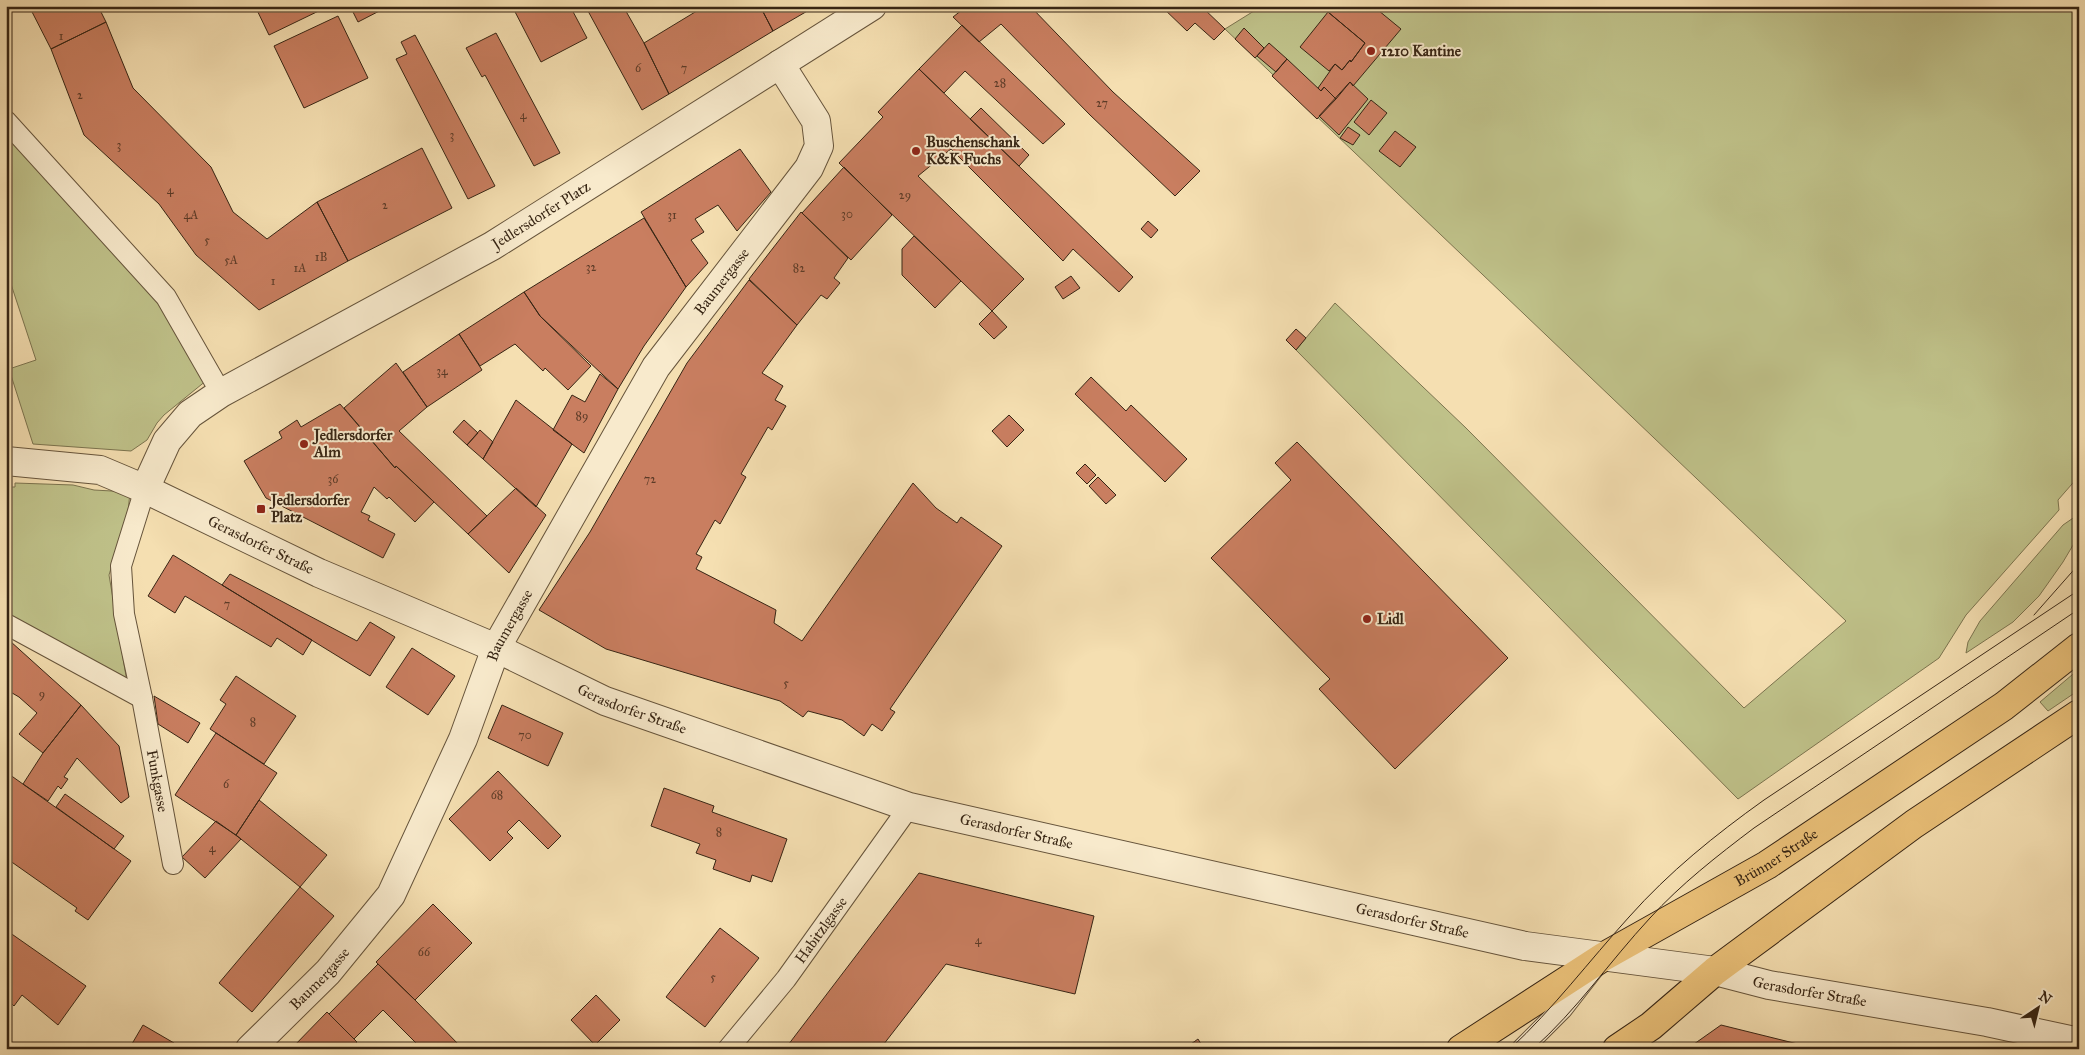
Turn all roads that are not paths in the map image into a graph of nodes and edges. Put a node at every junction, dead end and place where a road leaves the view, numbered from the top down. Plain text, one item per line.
1 (872, 6) edge
2 (780, 64) junction
3 (6, 121) edge
4 (221, 393) junction
5 (6, 461) edge
6 (145, 489) junction
7 (6, 624) edge
8 (2079, 647) edge
9 (496, 648) junction
10 (142, 698) junction
11 (2079, 714) edge
12 (909, 807) junction
13 (173, 864) dead end
14 (1603, 957) junction
15 (1715, 971) junction
16 (2079, 1042) edge
17 (250, 1049) edge
18 (728, 1049) edge
19 (1461, 1049) edge
20 (1522, 1049) edge
21 (1617, 1049) edge

1 - 2 street, Jedlersdorfer Platz
2 - 4 street, Jedlersdorfer Platz
2 - 9 street, Baumergasse
3 - 4 lane
4 - 6 street, Jedlersdorfer Platz
5 - 6 street, Gerasdorfer Straße
6 - 9 street, Gerasdorfer Straße
6 - 10 lane, Funkgasse
7 - 10 lane
8 - 14 main road, Brünner Straße
9 - 12 street, Gerasdorfer Straße
9 - 17 street, Baumergasse
10 - 13 lane, Funkgasse
11 - 15 main road
12 - 14 street, Gerasdorfer Straße
12 - 18 lane, Habitzlgasse
14 - 15 street, Gerasdorfer Straße
14 - 19 main road, Brünner Straße
14 - 20 lane
15 - 16 street, Gerasdorfer Straße
15 - 21 main road

